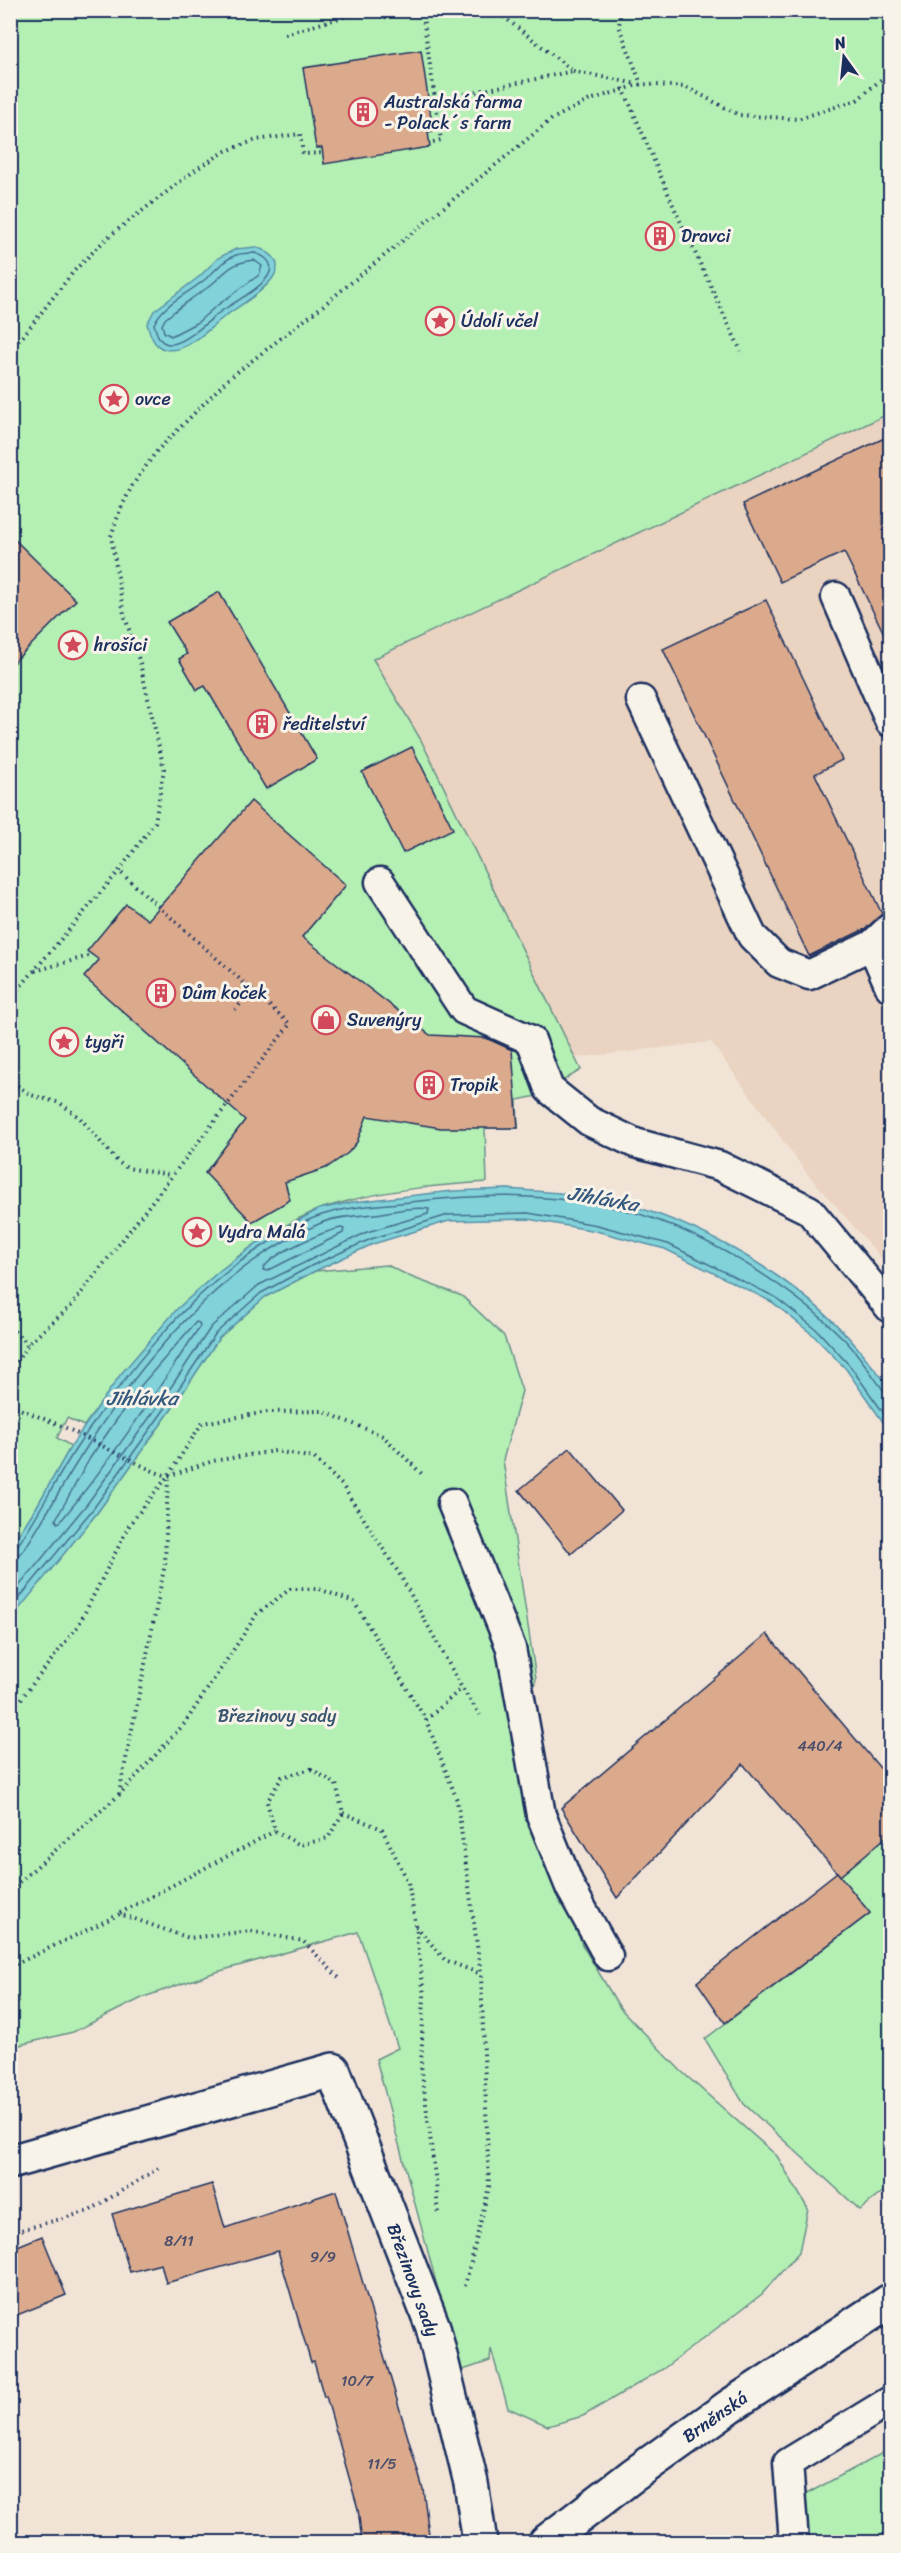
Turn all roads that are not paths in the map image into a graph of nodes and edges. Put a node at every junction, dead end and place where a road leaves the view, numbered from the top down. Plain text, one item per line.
1 (836, 597) dead end
2 (641, 700) dead end
3 (891, 722) edge
4 (380, 882) dead end
5 (881, 937) edge
6 (891, 987) edge
7 (891, 1308) edge
8 (452, 1503) road end
9 (608, 1956) dead end
10 (10, 2162) edge
11 (891, 2301) edge
12 (891, 2401) edge
13 (480, 2542) edge
14 (546, 2542) edge
15 (794, 2542) edge

1 - 3 lane
2 - 5 lane
4 - 7 lane
5 - 6 lane
8 - 9 lane
10 - 13 street, Březinovy sady
11 - 14 street, Brněnská
12 - 15 lane

